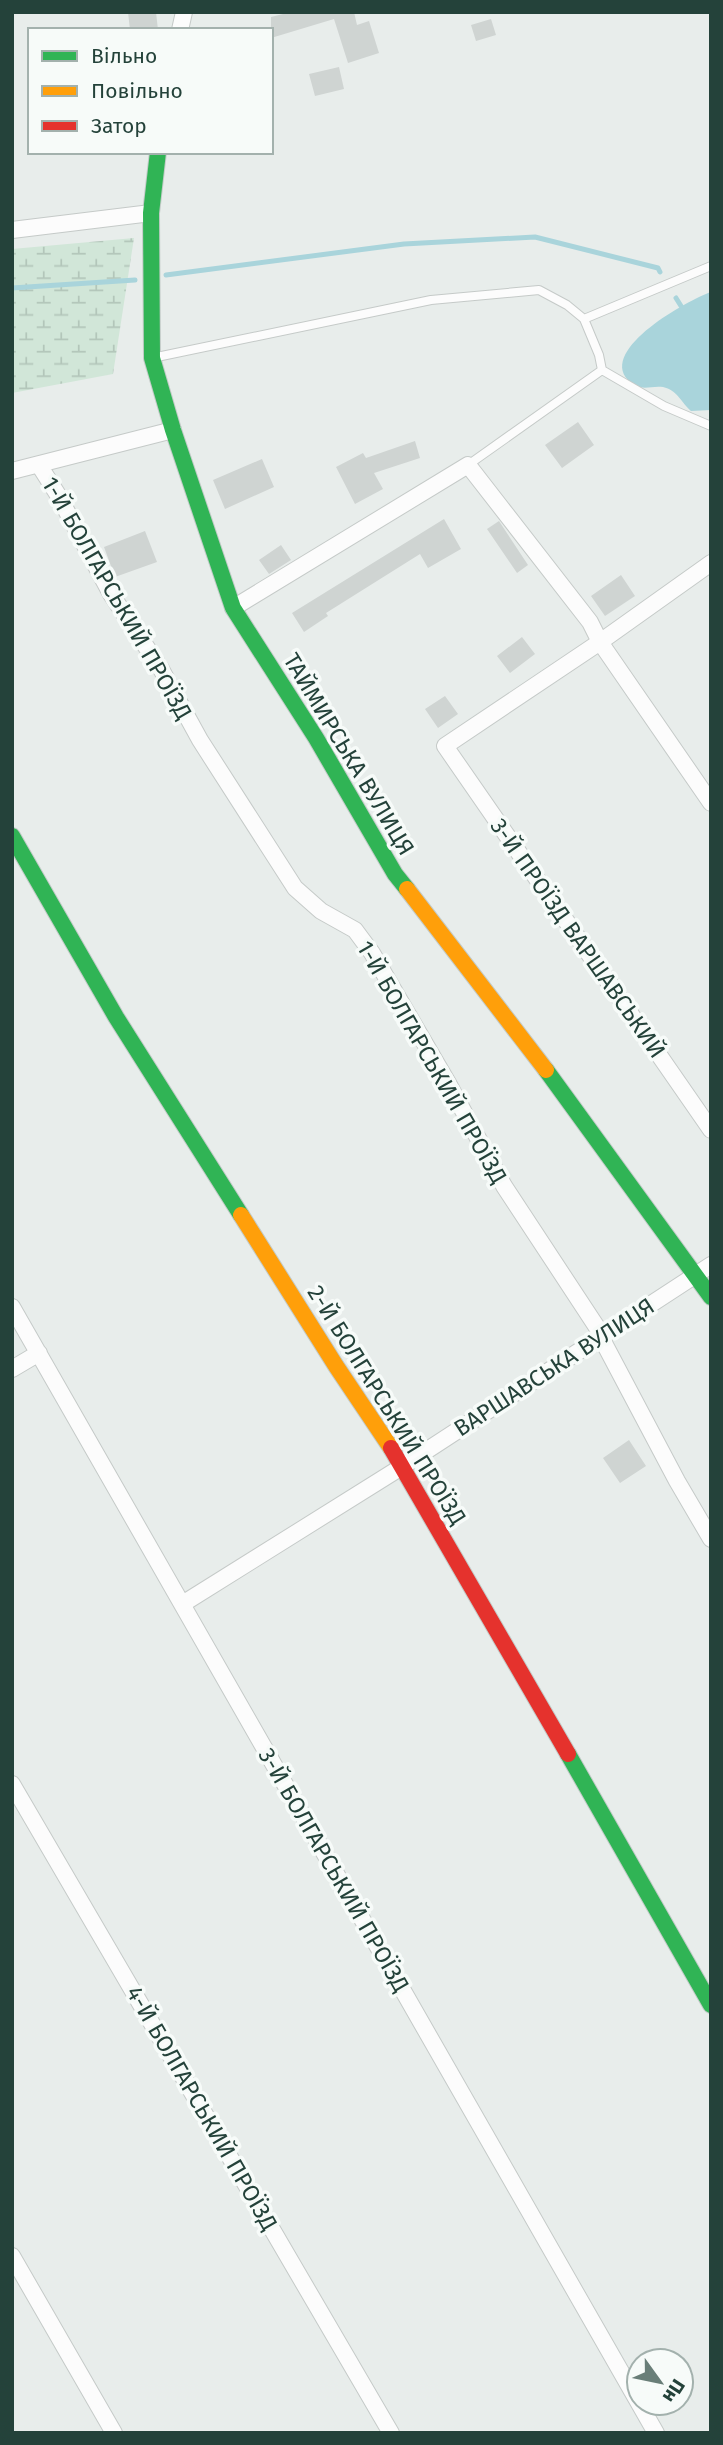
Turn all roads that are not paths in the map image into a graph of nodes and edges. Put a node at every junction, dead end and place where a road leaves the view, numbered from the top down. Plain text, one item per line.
1 (158, 154) edge
2 (151, 213) junction
3 (12, 230) edge
4 (711, 266) edge
5 (584, 319) junction
6 (152, 358) junction
7 (602, 370) junction
8 (711, 426) edge
9 (173, 430) junction
10 (39, 464) junction
11 (468, 465) junction
12 (12, 471) edge
13 (711, 563) edge
14 (233, 608) junction
15 (600, 642) junction
16 (711, 803) edge
17 (12, 835) edge
18 (711, 1129) edge
19 (711, 1265) edge
20 (696, 1275) junction
21 (711, 1297) edge
22 (12, 1307) edge
23 (602, 1335) junction
24 (39, 1353) junction
25 (12, 1369) edge
26 (402, 1466) junction
27 (711, 1539) edge
28 (184, 1603) junction
29 (12, 1784) edge
30 (711, 2005) edge
31 (12, 2256) edge
32 (114, 2433) edge
33 (391, 2433) edge
34 (656, 2433) edge

1 - 2 street, ТАЙМИРСЬКА ВУЛИЦЯ
2 - 3 street
2 - 6 street, ТАЙМИРСЬКА ВУЛИЦЯ
4 - 5 lane
5 - 6 lane
5 - 7 lane
6 - 9 street, ТАЙМИРСЬКА ВУЛИЦЯ
7 - 8 lane
7 - 11 lane
9 - 10 street
9 - 14 street, ТАЙМИРСЬКА ВУЛИЦЯ
10 - 12 street
10 - 23 street, 1-Й БОЛГАРСЬКИЙ ПРОЇЗД
11 - 14 street
11 - 15 street
13 - 15 street
14 - 20 street, ТАЙМИРСЬКА ВУЛИЦЯ
15 - 16 street
15 - 18 street, 3-Й ПРОЇЗД ВАРШАВСЬКИЙ
17 - 26 street, 2-Й БОЛГАРСЬКИЙ ПРОЇЗД
19 - 20 street, ВАРШАВСЬКА ВУЛИЦЯ
20 - 21 street, ТАЙМИРСЬКА ВУЛИЦЯ
20 - 23 street, ВАРШАВСЬКА ВУЛИЦЯ
22 - 24 street, 3-Й БОЛГАРСЬКИЙ ПРОЇЗД
23 - 26 street, ВАРШАВСЬКА ВУЛИЦЯ
23 - 27 street, 1-Й БОЛГАРСЬКИЙ ПРОЇЗД
24 - 25 street
24 - 28 street, 3-Й БОЛГАРСЬКИЙ ПРОЇЗД
26 - 28 street, ВАРШАВСЬКА ВУЛИЦЯ
26 - 30 street, 2-Й БОЛГАРСЬКИЙ ПРОЇЗД
28 - 34 street, 3-Й БОЛГАРСЬКИЙ ПРОЇЗД
29 - 33 street, 4-Й БОЛГАРСЬКИЙ ПРОЇЗД
31 - 32 street

